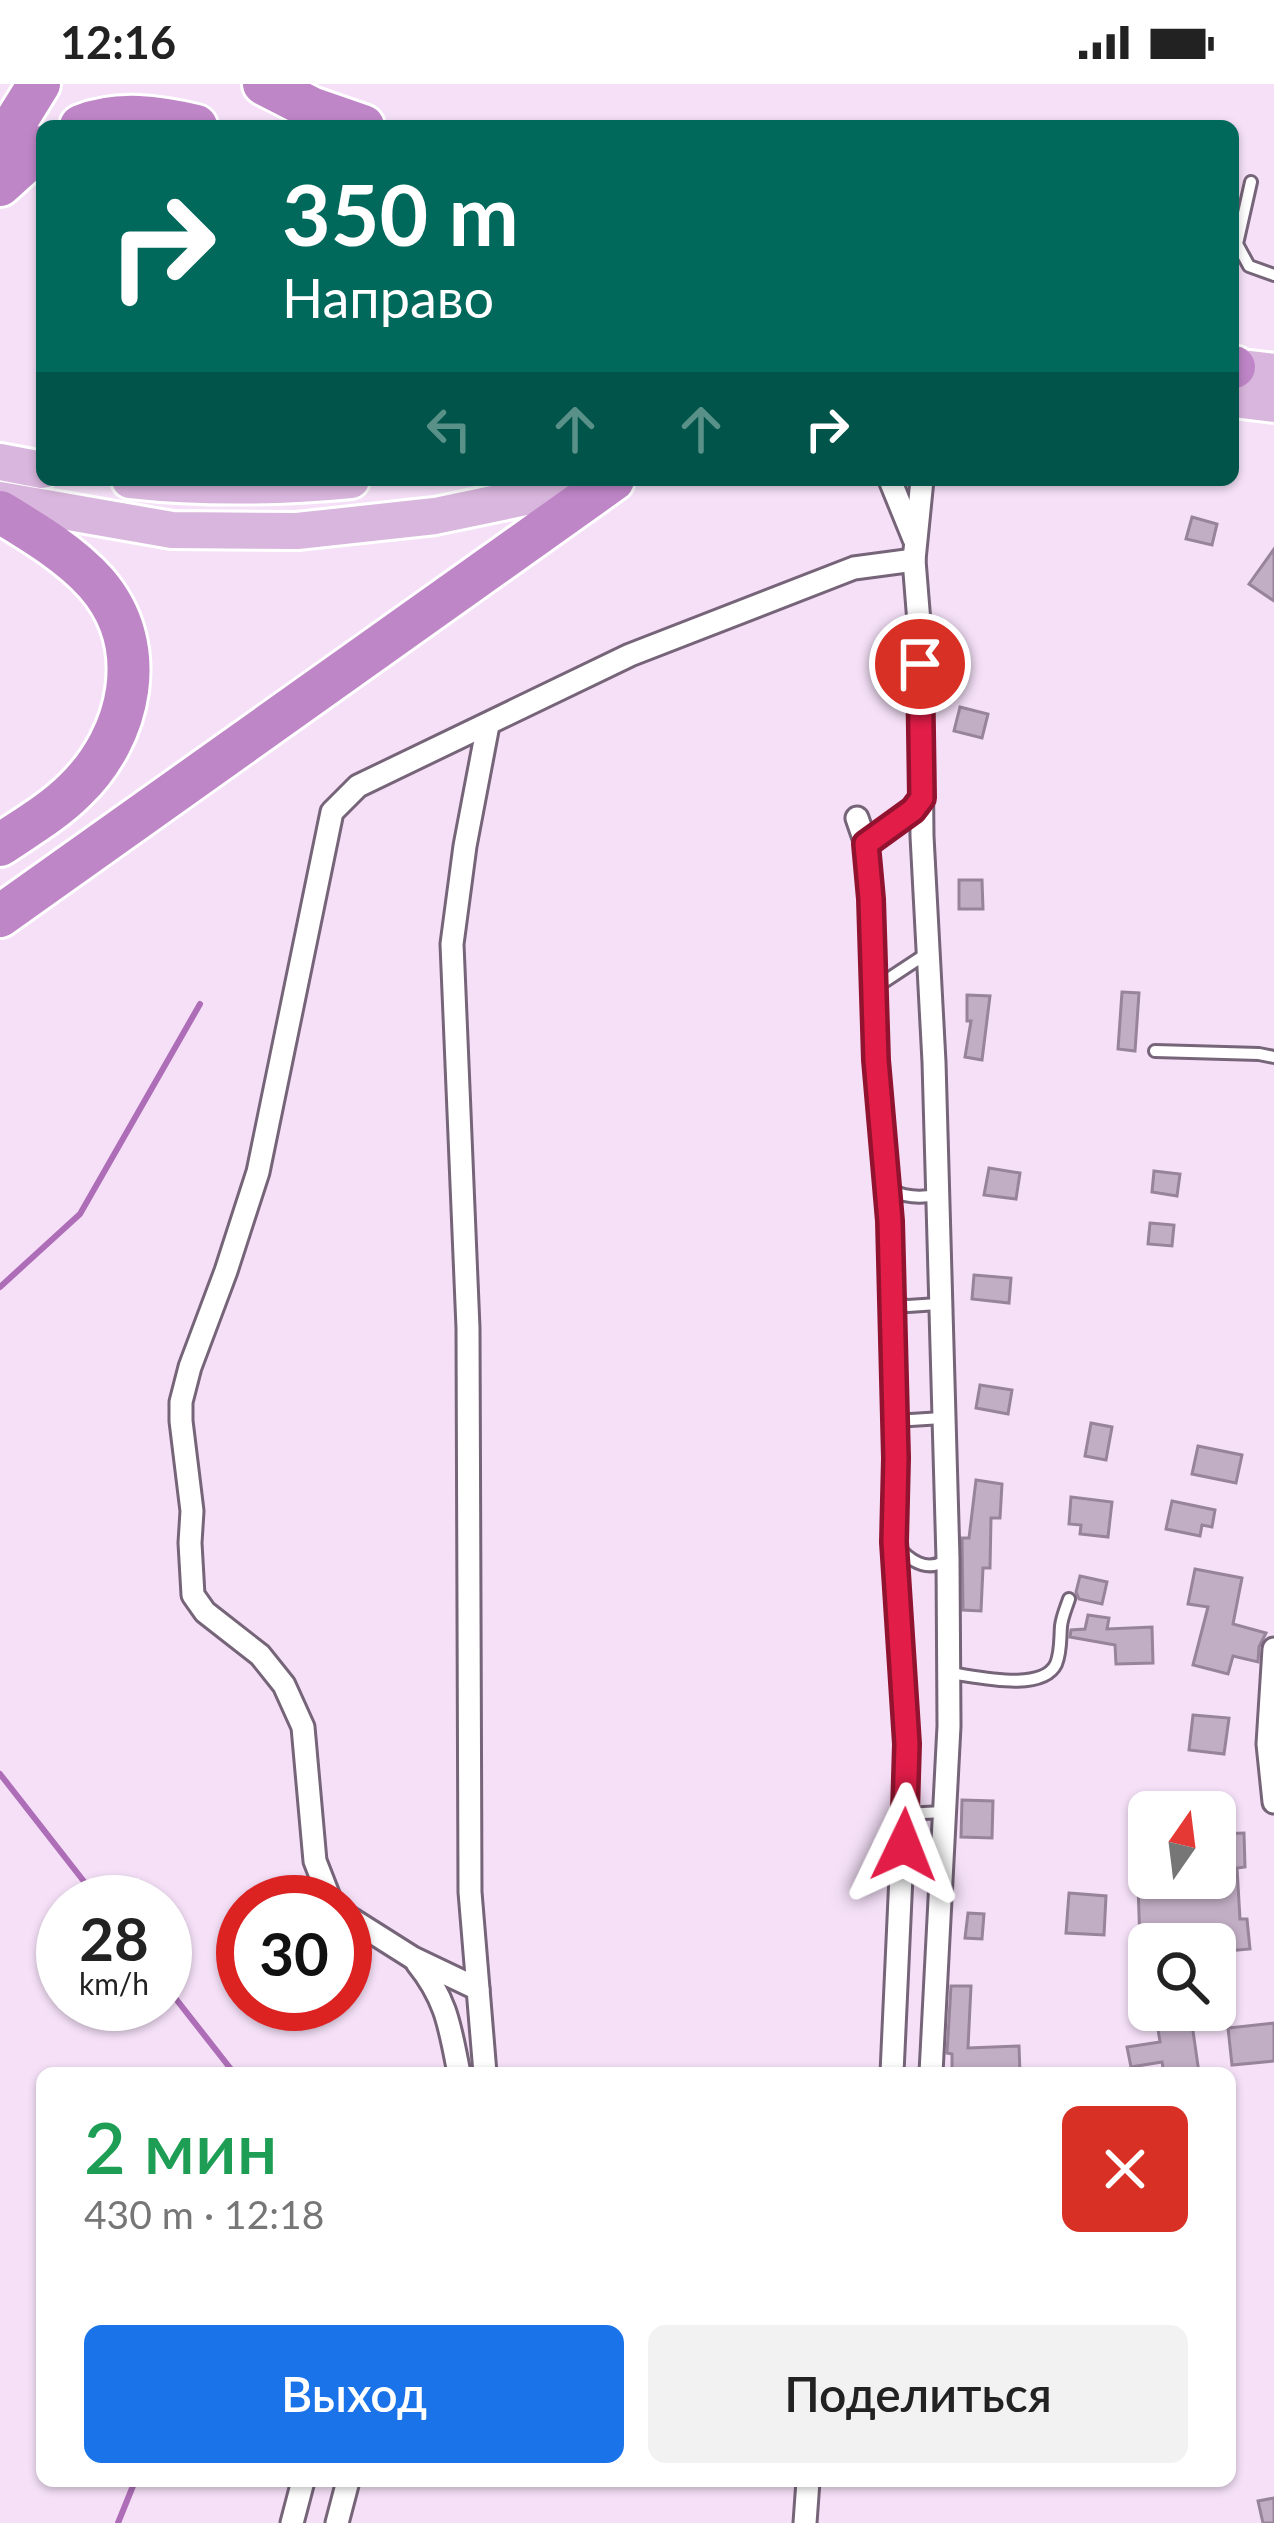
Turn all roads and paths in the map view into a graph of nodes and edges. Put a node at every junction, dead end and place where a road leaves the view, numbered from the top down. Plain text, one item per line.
1 (39, 84) edge
2 (265, 84) edge
3 (108, 120) edge
4 (173, 120) edge
5 (347, 120) edge
6 (0, 147) edge
7 (36, 152) edge
8 (1251, 182) dead end
9 (0, 185) edge
10 (1239, 235) edge
11 (1239, 247) edge
12 (1274, 275) edge
13 (1239, 368) edge
14 (1274, 372) edge
15 (1239, 401) edge
16 (1274, 404) edge
17 (0, 462) edge
18 (36, 469) edge
19 (581, 486) edge
20 (602, 486) edge
21 (892, 486) edge
22 (921, 486) edge
23 (0, 500) edge
24 (0, 512) edge
25 (914, 550) junction
26 (488, 725) junction
27 (922, 798) junction
28 (857, 818) dead end
29 (866, 844) junction
30 (0, 845) edge
31 (0, 916) edge
32 (929, 952) junction
33 (874, 988) junction
34 (1155, 1052) dead end
35 (1274, 1057) edge
36 (937, 1184) junction
37 (887, 1189) junction
38 (939, 1298) junction
39 (891, 1302) junction
40 (942, 1418) junction
41 (895, 1421) junction
42 (894, 1542) junction
43 (947, 1546) junction
44 (1069, 1599) dead end
45 (1274, 1649) edge
46 (949, 1672) junction
47 (1271, 1745) edge
48 (1274, 1802) edge
49 (946, 1812) junction
50 (904, 1814) junction
51 (320, 1875) edge
52 (372, 1932) edge
53 (413, 1958) junction
54 (478, 1989) junction
55 (458, 2067) edge
56 (484, 2067) edge
57 (892, 2067) edge
58 (931, 2067) edge
59 (301, 2487) edge
60 (347, 2487) edge
61 (808, 2487) edge
62 (292, 2523) edge
63 (338, 2523) edge
64 (805, 2523) edge

1 - 6 highway
2 - 5 highway
3 - 4 highway
7 - 9 highway
8 - 10 lane
11 - 12 lane
13 - 14 main road
15 - 16 main road
17 - 18 main road
19 - 23 main road
20 - 31 highway
21 - 25 street
22 - 25 street
24 - 30 highway
25 - 26 street
25 - 27 street
26 - 51 street
26 - 54 street
27 - 29 lane
27 - 32 street
28 - 29 street
29 - 33 street
32 - 33 lane
32 - 36 street
33 - 37 street
34 - 35 lane
36 - 37 lane
36 - 38 street
37 - 39 street
38 - 39 lane
38 - 40 street
39 - 41 street
40 - 41 lane
40 - 43 street
41 - 42 street
42 - 43 lane
42 - 50 street
43 - 46 street
44 - 46 lane
45 - 47 street
46 - 49 street
47 - 48 street
49 - 50 lane
49 - 58 street
50 - 57 street
52 - 53 street
53 - 54 street
53 - 55 street
54 - 56 street
59 - 62 street
60 - 63 street
61 - 64 street

